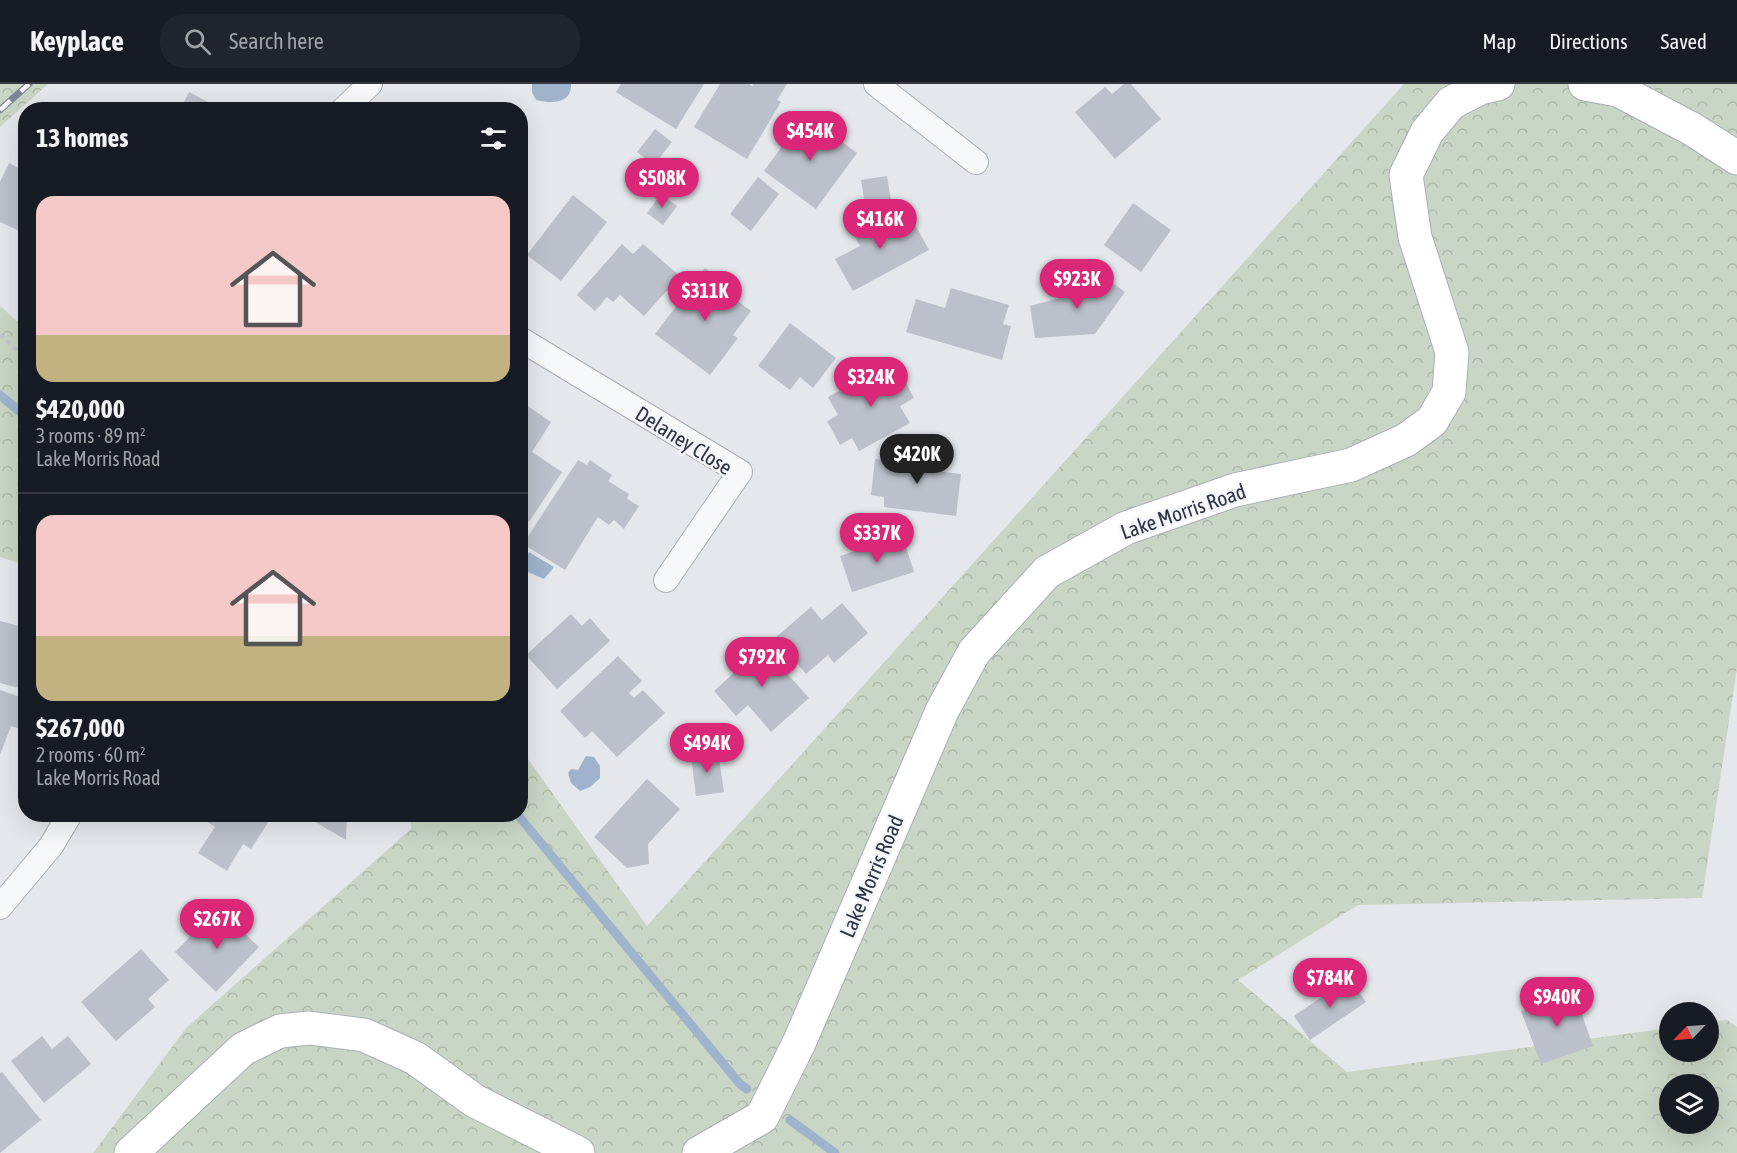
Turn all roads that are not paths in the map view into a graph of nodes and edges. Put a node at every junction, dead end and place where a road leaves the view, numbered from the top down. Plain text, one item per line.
1 (370, 84) edge
2 (876, 84) edge
3 (1498, 84) edge
4 (1585, 84) edge
5 (351, 102) edge
6 (1737, 158) edge
7 (976, 162) dead end
8 (528, 344) edge
9 (666, 580) dead end
10 (65, 822) edge
11 (0, 907) edge
12 (131, 1153) edge
13 (578, 1153) edge
14 (699, 1153) edge

1 - 5 street
2 - 7 street
3 - 14 street, Lake Morris Road
4 - 6 street
8 - 9 street, Delaney Close
10 - 11 street
12 - 13 street

